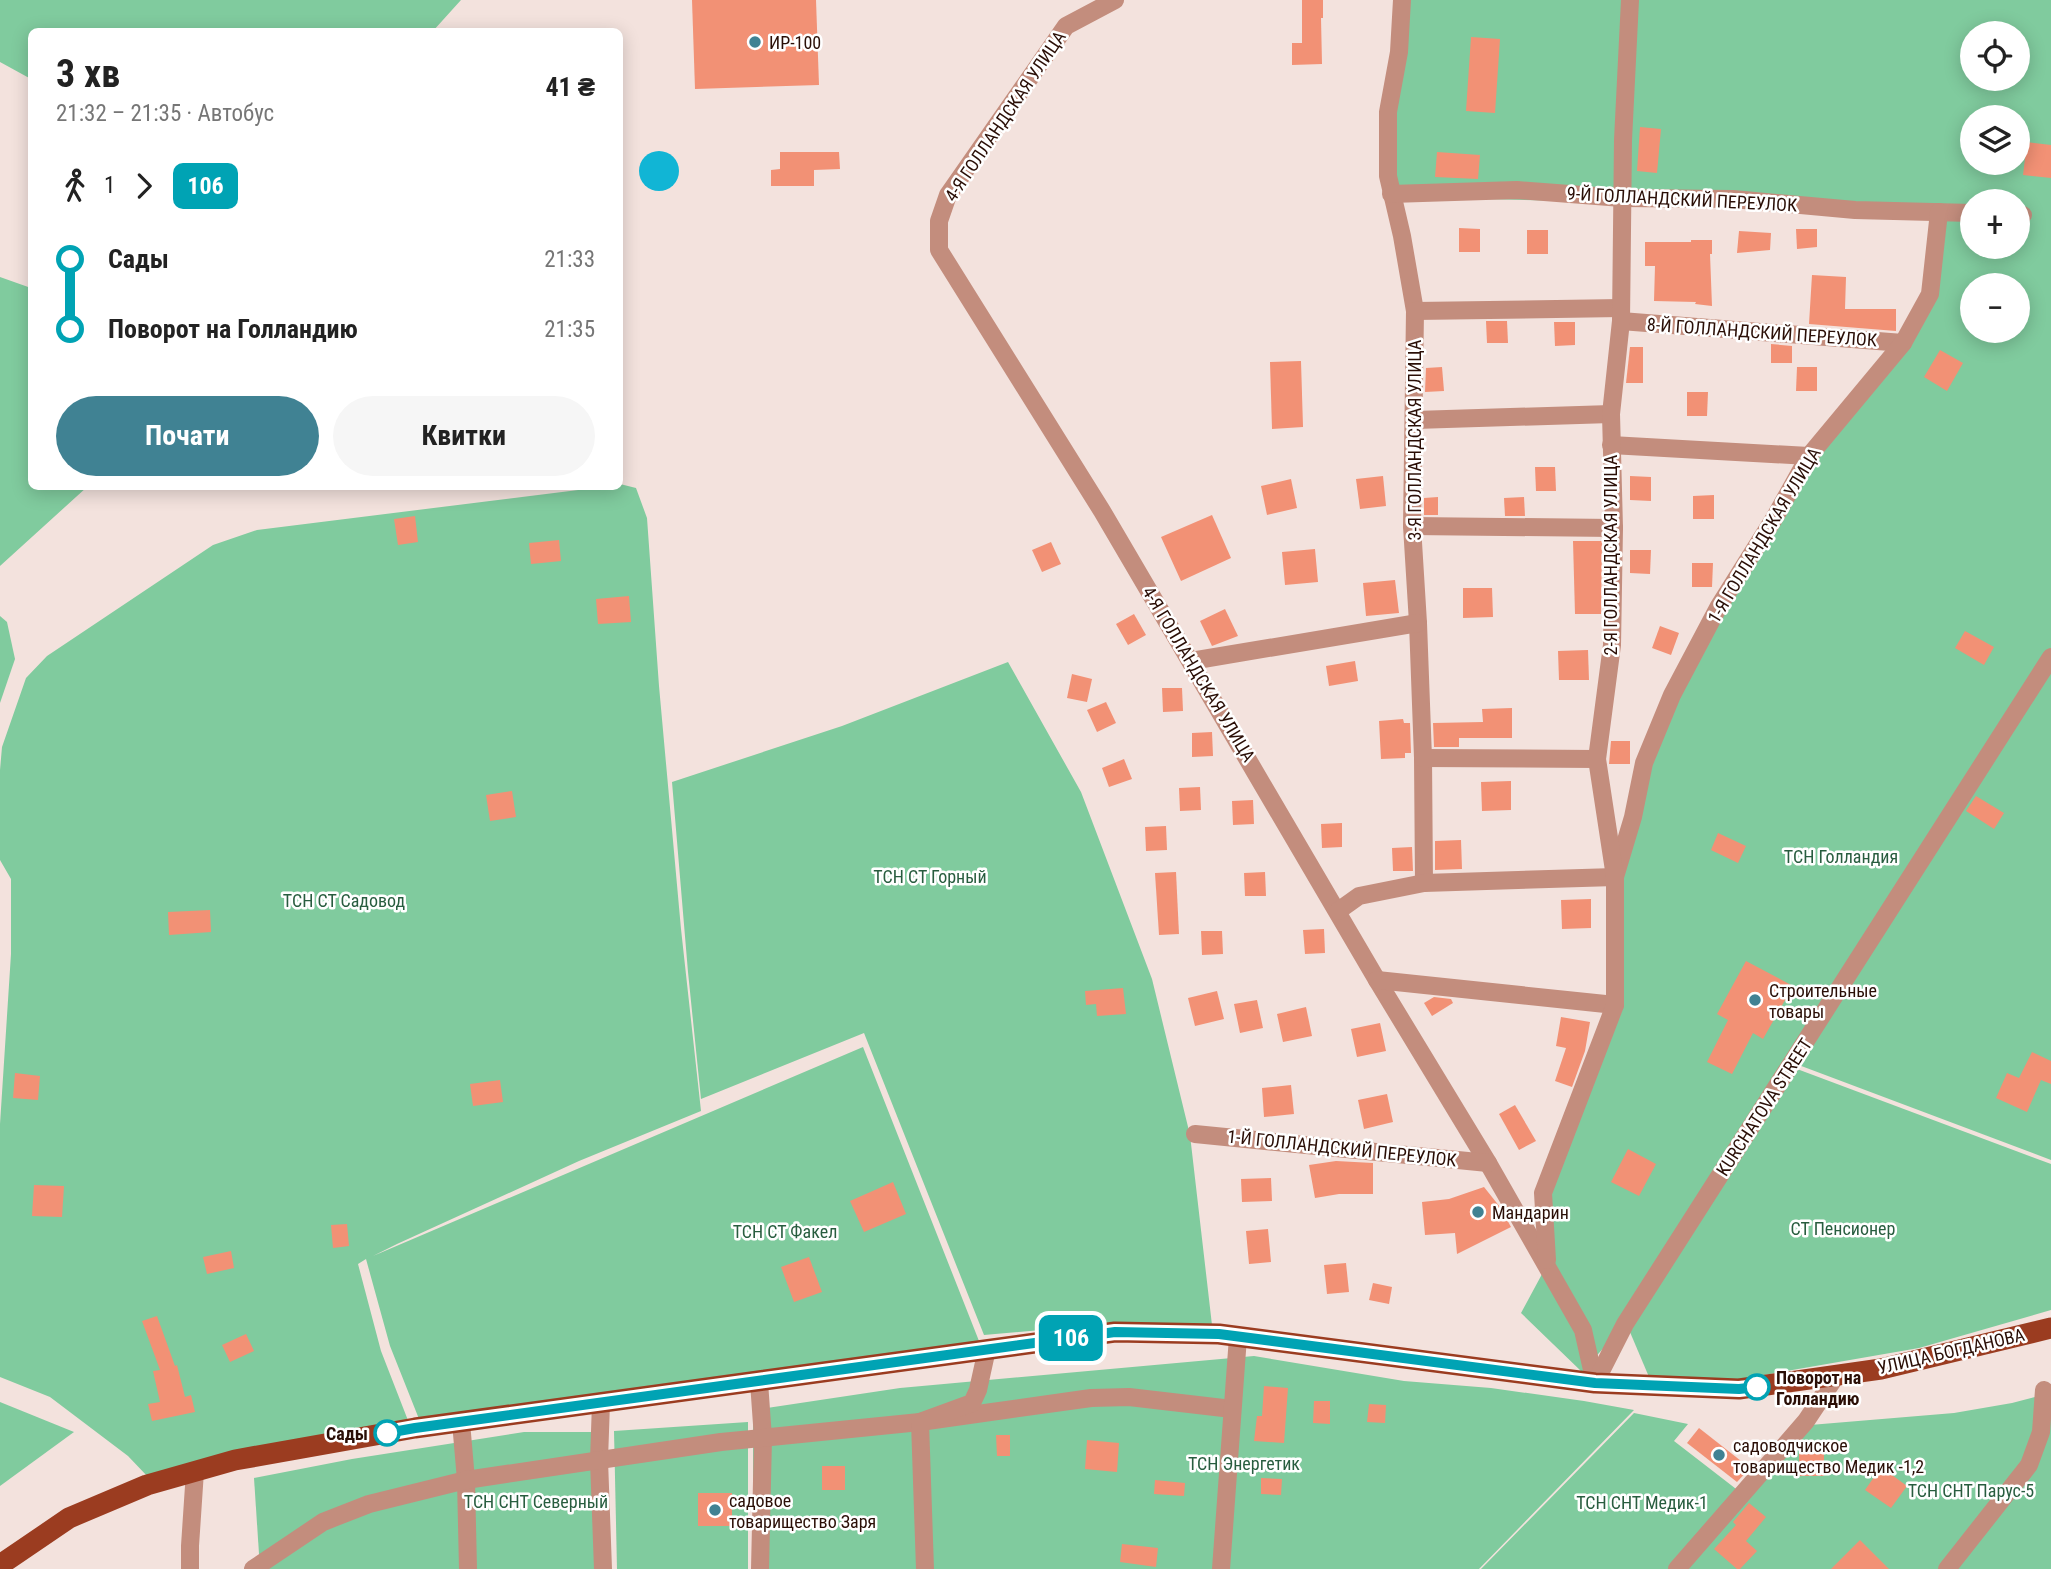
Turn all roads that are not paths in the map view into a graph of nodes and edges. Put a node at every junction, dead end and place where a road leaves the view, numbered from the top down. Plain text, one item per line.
1 (1115, 0) edge
2 (1402, 0) edge
3 (1630, 0) edge
4 (1391, 194) junction
5 (1622, 198) junction
6 (1939, 212) junction
7 (1960, 213) edge
8 (1415, 311) junction
9 (1621, 314) junction
10 (1903, 342) junction
11 (1611, 414) junction
12 (1415, 420) junction
13 (1611, 445) junction
14 (1809, 456) junction
15 (1412, 526) junction
16 (1614, 528) junction
17 (1418, 623) junction
18 (2051, 656) edge
19 (1191, 661) junction
20 (1423, 758) junction
21 (1597, 760) junction
22 (1615, 877) junction
23 (1424, 883) junction
24 (1338, 911) junction
25 (1377, 980) junction
26 (1615, 1005) junction
27 (1195, 1134) dead end
28 (1488, 1163) junction
29 (1547, 1264) junction
30 (2051, 1328) edge
31 (1238, 1337) junction
32 (987, 1349) junction
33 (1836, 1376) junction
34 (759, 1382) junction
35 (1595, 1383) junction
36 (2044, 1390) dead end
37 (601, 1403) junction
38 (1233, 1409) junction
39 (461, 1422) junction
40 (920, 1422) junction
41 (763, 1438) junction
42 (599, 1460) junction
43 (195, 1471) junction
44 (466, 1480) junction
45 (0, 1565) edge
46 (190, 1569) edge
47 (253, 1569) edge
48 (468, 1569) edge
49 (603, 1569) edge
50 (760, 1569) edge
51 (925, 1569) edge
52 (1221, 1569) edge
53 (1677, 1569) edge
54 (1947, 1569) edge

1 - 19 street, 4-Я ГОЛЛАНДСКАЯ УЛИЦА
2 - 4 street, 3-Я ГОЛЛАНДСКАЯ УЛИЦА
3 - 5 street, 2-Я ГОЛЛАНДСКАЯ УЛИЦА
4 - 5 street, 9-Й ГОЛЛАНДСКИЙ ПЕРЕУЛОК
4 - 8 street, 3-Я ГОЛЛАНДСКАЯ УЛИЦА
5 - 6 street, 9-Й ГОЛЛАНДСКИЙ ПЕРЕУЛОК
5 - 9 street, 2-Я ГОЛЛАНДСКАЯ УЛИЦА
6 - 7 street, 9-Й ГОЛЛАНДСКИЙ ПЕРЕУЛОК
6 - 10 street, 1-Я ГОЛЛАНДСКАЯ УЛИЦА
8 - 9 street, 8-Й ГОЛЛАНДСКИЙ ПЕРЕУЛОК
8 - 12 street, 3-Я ГОЛЛАНДСКАЯ УЛИЦА
9 - 10 street, 8-Й ГОЛЛАНДСКИЙ ПЕРЕУЛОК
9 - 11 street, 2-Я ГОЛЛАНДСКАЯ УЛИЦА
10 - 14 street, 1-Я ГОЛЛАНДСКАЯ УЛИЦА
11 - 12 street
11 - 13 street, 2-Я ГОЛЛАНДСКАЯ УЛИЦА
12 - 15 street, 3-Я ГОЛЛАНДСКАЯ УЛИЦА
13 - 14 street
13 - 16 street, 2-Я ГОЛЛАНДСКАЯ УЛИЦА
14 - 22 street, 1-Я ГОЛЛАНДСКАЯ УЛИЦА
15 - 16 street
15 - 17 street, 3-Я ГОЛЛАНДСКАЯ УЛИЦА
16 - 21 street, 2-Я ГОЛЛАНДСКАЯ УЛИЦА
17 - 19 street
17 - 20 street, 3-Я ГОЛЛАНДСКАЯ УЛИЦА
18 - 35 street, KURCHATOVA STREET
19 - 24 street, 4-Я ГОЛЛАНДСКАЯ УЛИЦА
20 - 21 street
20 - 23 street, 3-Я ГОЛЛАНДСКАЯ УЛИЦА
21 - 22 street, 2-Я ГОЛЛАНДСКАЯ УЛИЦА
22 - 23 street
22 - 26 street, 2-Я ГОЛЛАНДСКАЯ УЛИЦА
23 - 24 street
24 - 25 street, 4-Я ГОЛЛАНДСКАЯ УЛИЦА
25 - 26 street
25 - 28 street, 4-Я ГОЛЛАНДСКАЯ УЛИЦА
26 - 29 street, 2-Я ГОЛЛАНДСКАЯ УЛИЦА
27 - 28 street, 1-Й ГОЛЛАНДСКИЙ ПЕРЕУЛОК
28 - 29 street, 4-Я ГОЛЛАНДСКАЯ УЛИЦА
29 - 35 street, 4-Я ГОЛЛАНДСКАЯ УЛИЦА
30 - 33 main road, УЛИЦА БОГДАНОВА
31 - 32 main road, УЛИЦА БОГДАНОВА
31 - 35 main road, УЛИЦА БОГДАНОВА
31 - 38 street
32 - 34 main road, УЛИЦА БОГДАНОВА
32 - 40 street
33 - 35 main road, УЛИЦА БОГДАНОВА
33 - 53 street
34 - 37 main road, УЛИЦА БОГДАНОВА
34 - 41 street
36 - 54 street
37 - 39 main road, УЛИЦА БОГДАНОВА
37 - 42 street
38 - 40 street
38 - 52 street
39 - 43 main road, УЛИЦА БОГДАНОВА
39 - 44 street
40 - 41 street
40 - 51 street
41 - 42 street
41 - 50 street
42 - 44 street
42 - 49 street
43 - 45 main road, УЛИЦА БОГДАНОВА
43 - 46 street
44 - 47 street
44 - 48 street

